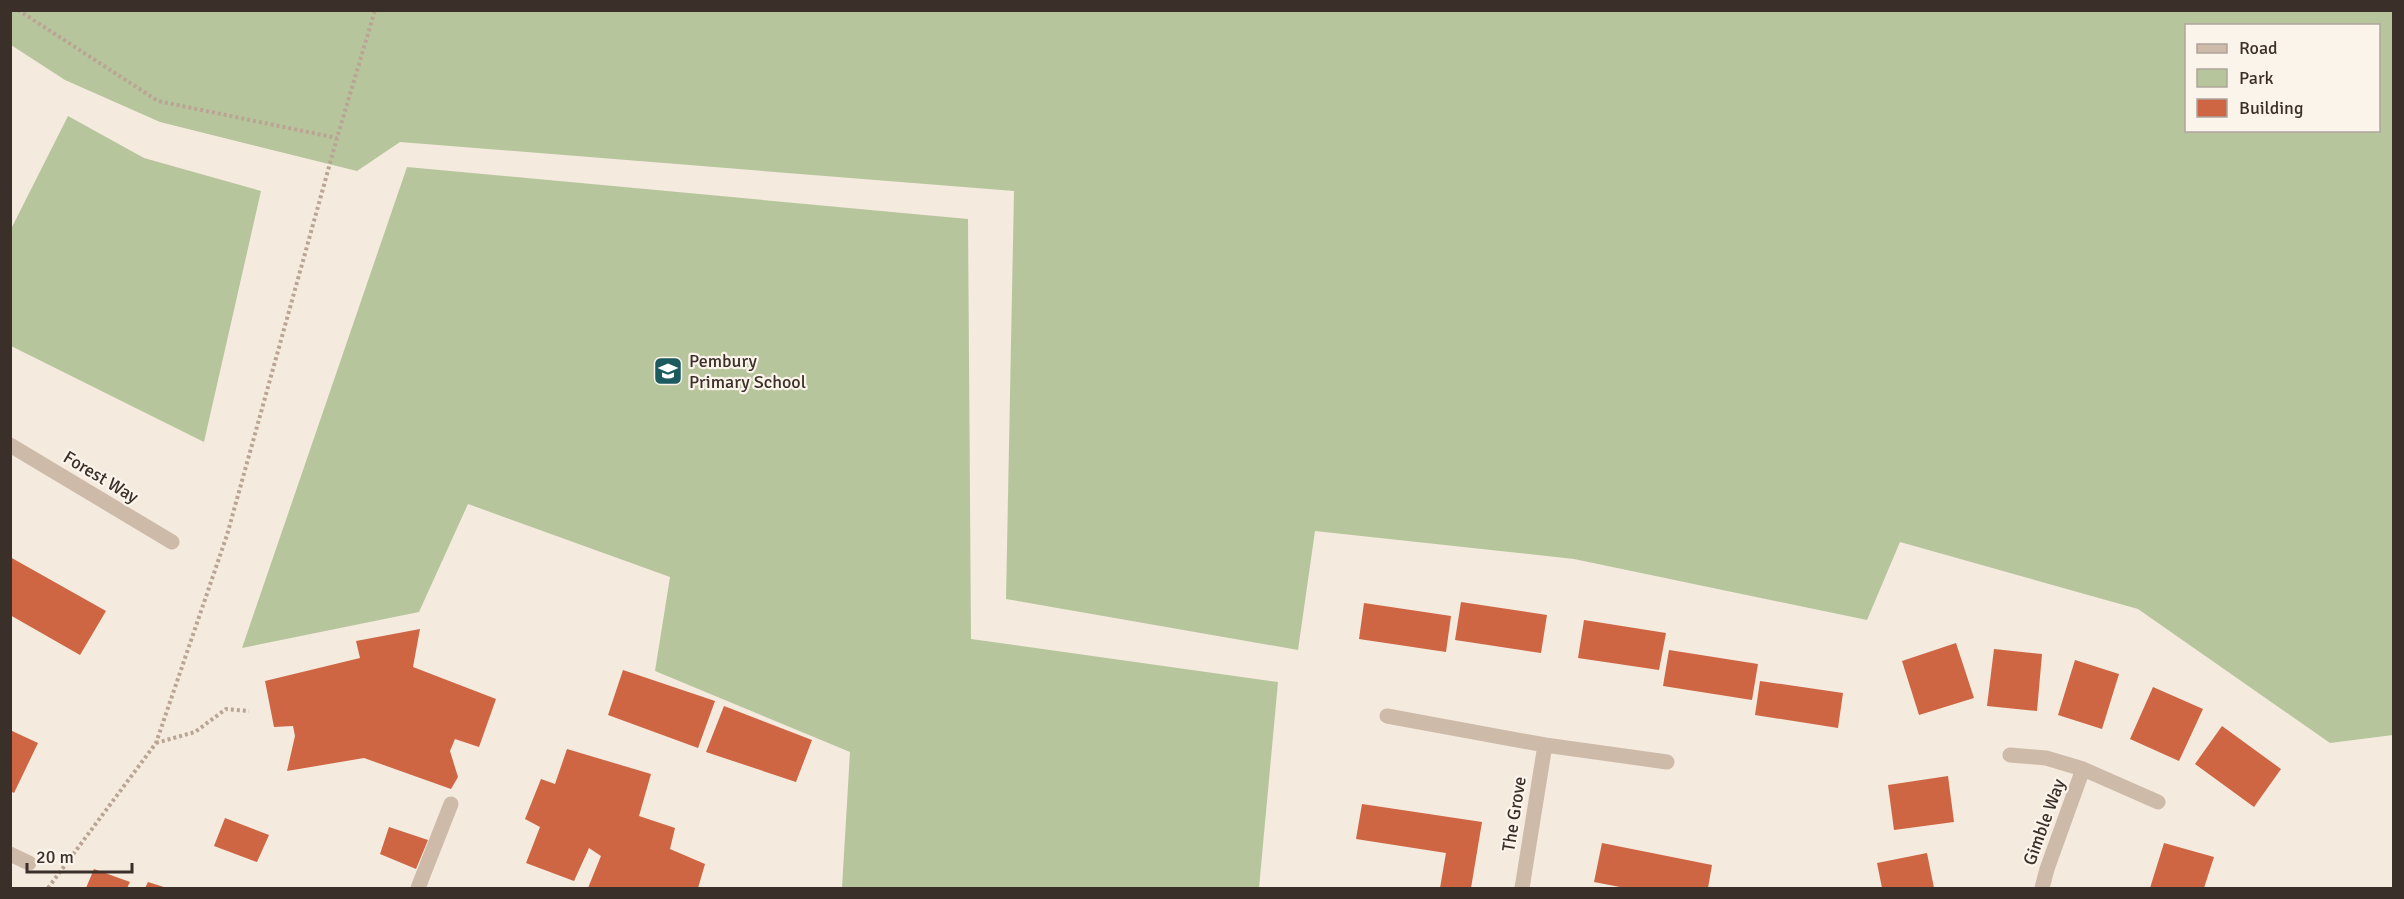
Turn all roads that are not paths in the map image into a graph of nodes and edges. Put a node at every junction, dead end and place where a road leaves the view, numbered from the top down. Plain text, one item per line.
1 (10, 445) edge
2 (172, 542) dead end
3 (1387, 716) dead end
4 (1545, 745) junction
5 (2010, 755) dead end
6 (1667, 762) dead end
7 (2083, 769) junction
8 (2158, 802) dead end
9 (451, 804) dead end
10 (10, 854) edge
11 (28, 863) dead end
12 (418, 888) edge
13 (1522, 888) edge
14 (2042, 888) edge

1 - 2 street, Forest Way
3 - 4 street
4 - 6 street
4 - 13 street, The Grove
5 - 7 street, Gimble Way
7 - 8 street, Gimble Way
7 - 14 street, Gimble Way
9 - 12 street
10 - 11 street

